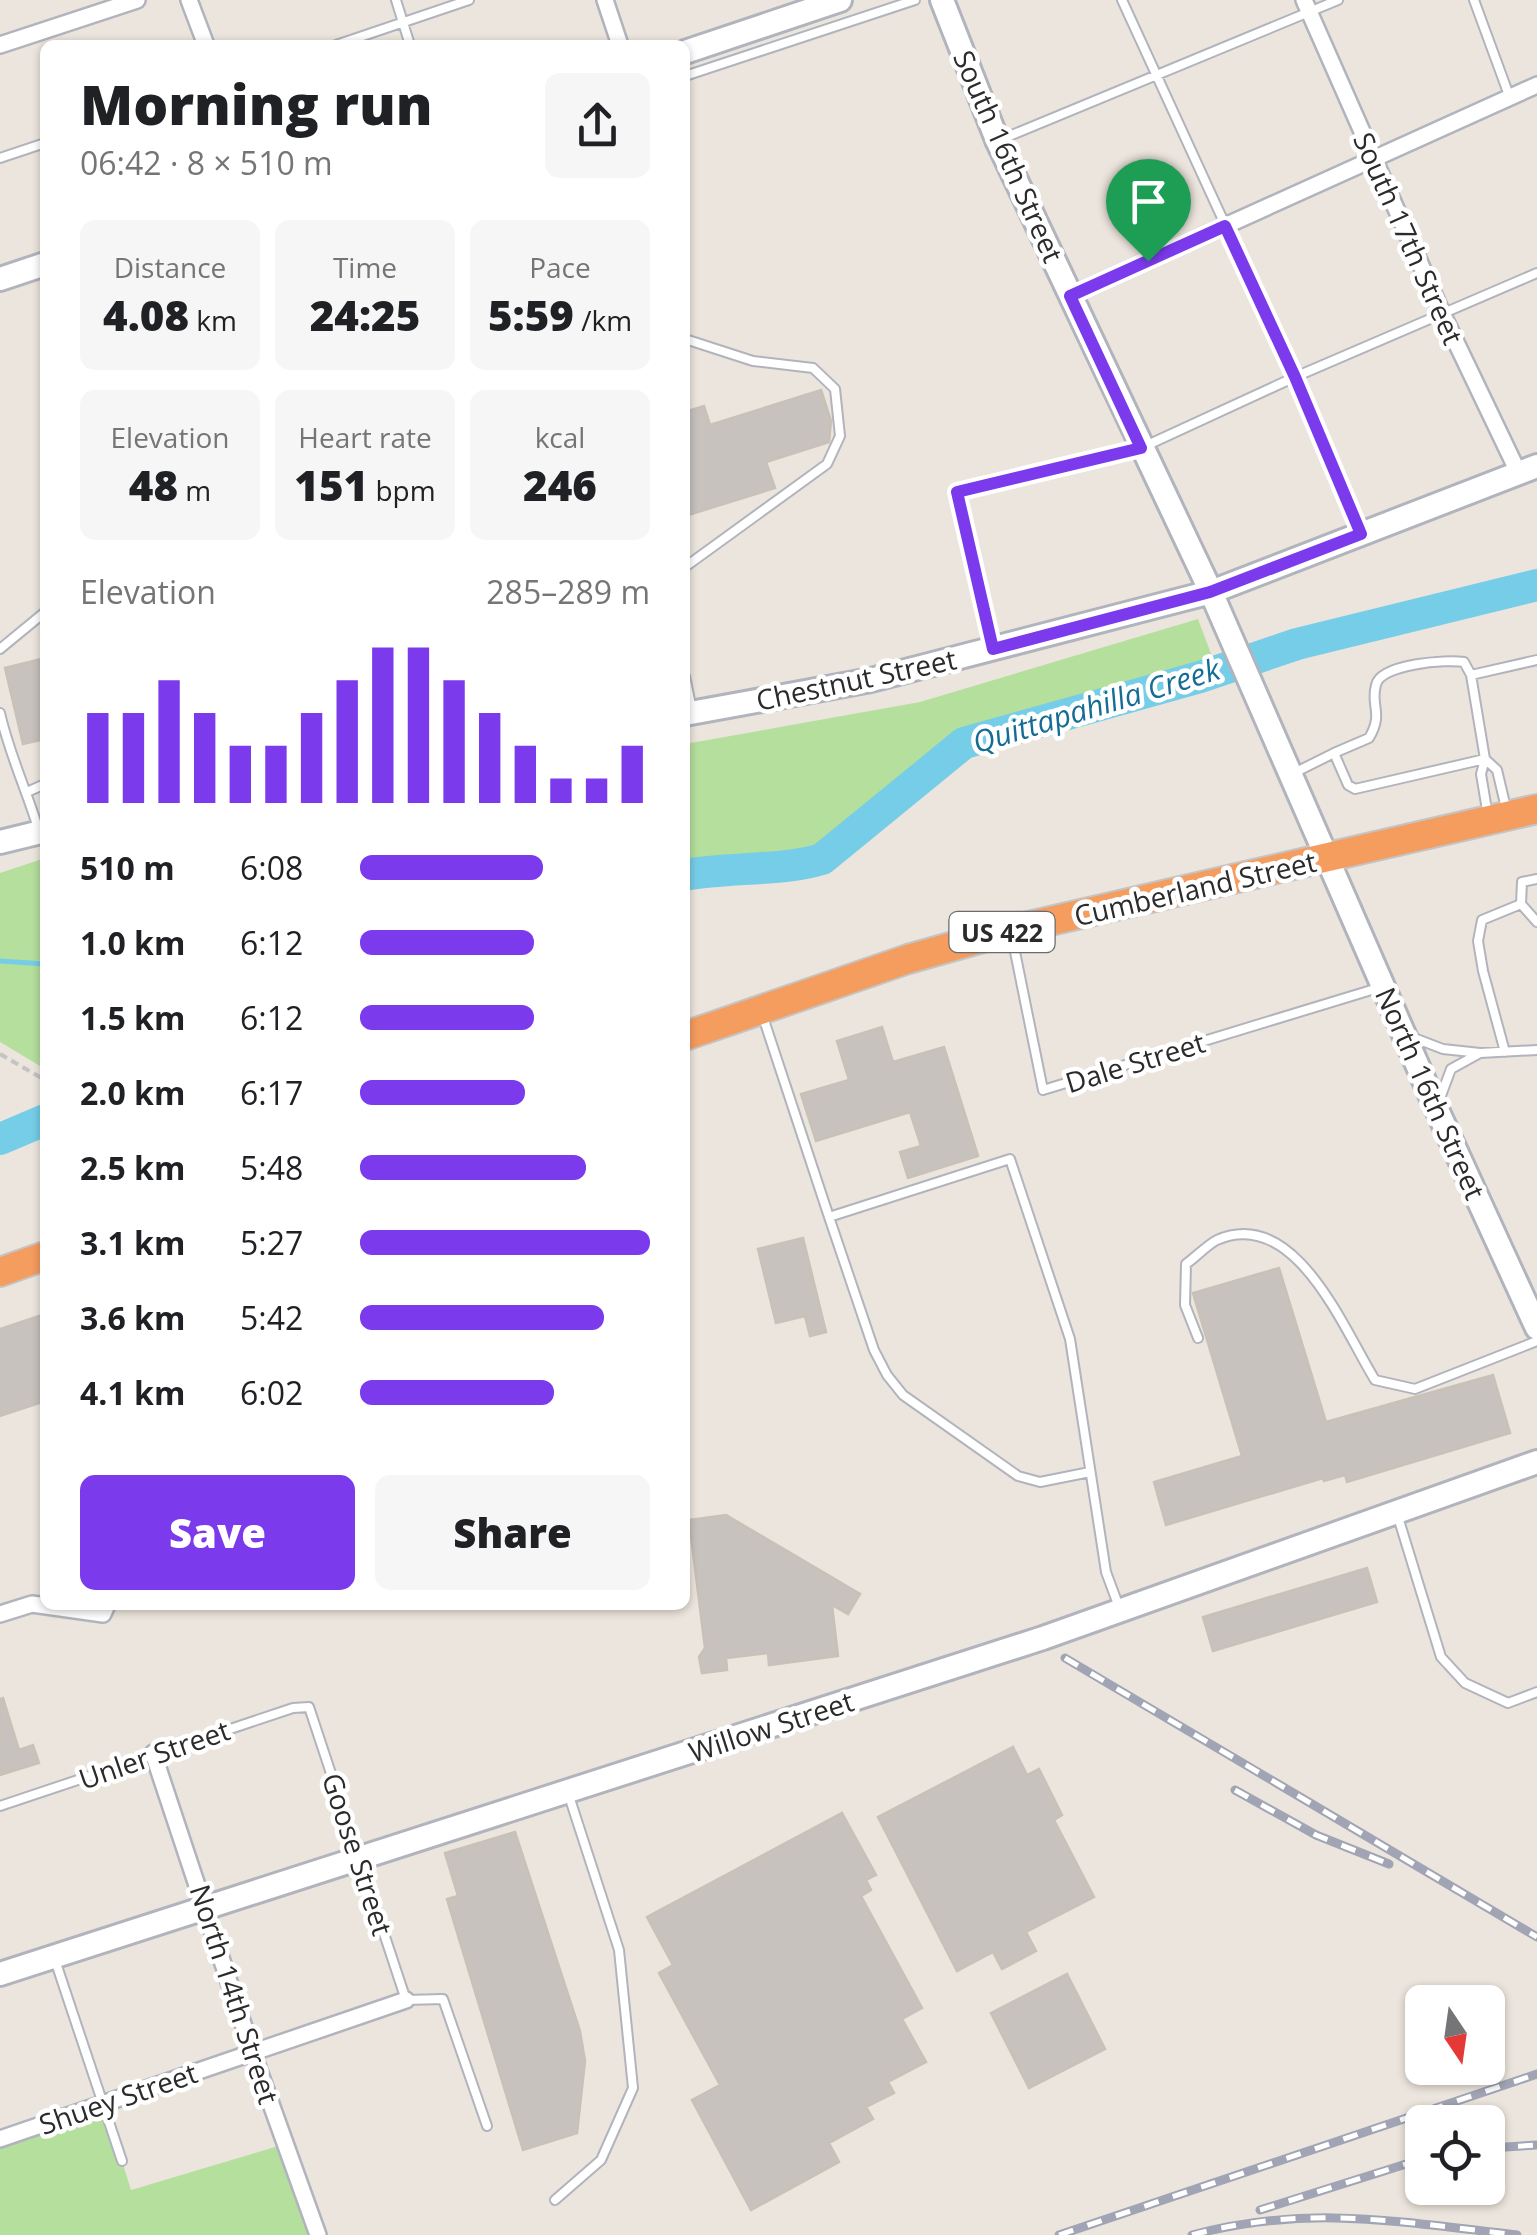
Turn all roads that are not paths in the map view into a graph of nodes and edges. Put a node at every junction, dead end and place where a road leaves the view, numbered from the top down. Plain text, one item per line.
1 (137, 0) edge
2 (189, 0) edge
3 (396, 0) edge
4 (469, 0) edge
5 (605, 0) edge
6 (840, 0) edge
7 (915, 0) edge
8 (942, 0) edge
9 (1122, 0) edge
10 (1338, 0) edge
11 (1474, 0) edge
12 (812, 4) edge
13 (1307, 7) edge
14 (402, 22) junction
15 (204, 40) edge
16 (350, 40) edge
17 (408, 40) edge
18 (618, 40) edge
19 (0, 46) edge
20 (690, 50) edge
21 (690, 74) edge
22 (1157, 76) junction
23 (1537, 85) edge
24 (1510, 98) junction
25 (998, 140) junction
26 (40, 145) edge
27 (0, 158) edge
28 (1373, 160) junction
29 (1225, 226) junction
30 (40, 266) edge
31 (1537, 273) edge
32 (0, 280) edge
33 (1070, 296) junction
34 (1442, 313) junction
35 (690, 341) edge
36 (1295, 377) junction
37 (1141, 448) junction
38 (1528, 470) edge
39 (1361, 534) junction
40 (690, 563) edge
41 (1210, 592) junction
42 (40, 616) edge
43 (0, 648) edge
44 (993, 649) junction
45 (1537, 660) edge
46 (1471, 676) junction
47 (0, 713) edge
48 (690, 714) edge
49 (1334, 753) junction
50 (1485, 759) junction
51 (1290, 774) junction
52 (40, 786) edge
53 (27, 792) junction
54 (1537, 809) edge
55 (1498, 817) junction
56 (40, 827) edge
57 (40, 832) edge
58 (0, 842) edge
59 (1328, 857) junction
60 (1537, 879) edge
61 (1522, 904) junction
62 (1537, 922) edge
63 (1010, 930) junction
64 (1382, 987) junction
65 (761, 1010) junction
66 (690, 1034) edge
67 (1403, 1034) junction
68 (1537, 1050) edge
69 (1504, 1052) junction
70 (1480, 1053) junction
71 (1437, 1110) junction
72 (830, 1217) junction
73 (40, 1258) edge
74 (0, 1272) edge
75 (1537, 1328) edge
76 (1198, 1338) dead end
77 (1537, 1341) edge
78 (1537, 1462) edge
79 (1090, 1472) junction
80 (1397, 1512) junction
81 (40, 1605) edge
82 (1120, 1610) junction
83 (0, 1614) edge
84 (1537, 1692) edge
85 (309, 1708) joint
86 (153, 1753) junction
87 (568, 1792) junction
88 (0, 1806) edge
89 (360, 1860) junction
90 (207, 1908) junction
91 (54, 1956) junction
92 (0, 1974) edge
93 (406, 2000) junction
94 (252, 2051) junction
95 (104, 2104) junction
96 (487, 2126) dead end
97 (0, 2139) edge
98 (122, 2161) dead end
99 (555, 2200) dead end
100 (318, 2235) edge

1 - 19 street
2 - 15 street
3 - 14 lane
4 - 14 lane
5 - 18 street
6 - 12 street
7 - 21 lane
8 - 25 street, South 16th Street
9 - 22 lane
10 - 13 lane
11 - 24 lane
12 - 20 street
13 - 22 lane
13 - 28 street, South 17th Street
14 - 16 lane
14 - 17 lane
22 - 25 lane
22 - 29 lane
23 - 24 street
24 - 28 street
25 - 33 street, South 16th Street
26 - 27 lane
28 - 29 street
28 - 34 street, South 17th Street
29 - 33 street
29 - 36 lane
30 - 32 street
31 - 34 lane
33 - 37 street, South 16th Street
34 - 36 lane
34 - 38 street, South 17th Street
35 - 40 lane
36 - 37 lane
36 - 39 lane
37 - 41 street, South 16th Street
37 - 44 lane
38 - 39 street, Chestnut Street
39 - 41 street, Chestnut Street
41 - 44 street, Chestnut Street
41 - 51 street, South 16th Street
42 - 43 lane
44 - 48 street, Chestnut Street
45 - 46 lane
46 - 49 lane
46 - 50 lane
47 - 53 lane
49 - 50 lane
49 - 51 lane
50 - 55 lane
50 - 55 lane
51 - 59 street, South 16th Street
52 - 53 lane
53 - 56 lane
54 - 55 highway, Cumberland Street / US 422
55 - 59 highway, Cumberland Street / US 422
57 - 58 street
59 - 63 highway, Cumberland Street / US 422
59 - 64 street, North 16th Street
60 - 61 lane
61 - 62 lane
61 - 69 lane
63 - 64 lane, Dale Street
63 - 65 highway, Cumberland Street / US 422
64 - 67 street, North 16th Street
65 - 66 highway, Cumberland Street / US 422
65 - 72 lane
67 - 70 lane
67 - 71 street, North 16th Street
68 - 69 lane
69 - 70 lane
70 - 71 lane
71 - 75 street, North 16th Street
72 - 79 lane
72 - 79 lane
73 - 74 highway
76 - 77 lane
78 - 80 street, Willow Street
79 - 82 lane
80 - 82 street, Willow Street
80 - 84 lane
81 - 83 street
82 - 87 street, Willow Street
85 - 86 lane, Unler Street
85 - 89 lane, Goose Street
86 - 88 lane, Unler Street
86 - 90 street, North 14th Street
87 - 89 street, Willow Street
87 - 99 lane
89 - 90 street, Willow Street
89 - 93 lane, Goose Street
90 - 91 street, Willow Street
90 - 94 street, North 14th Street
91 - 92 street, Willow Street
91 - 95 lane
93 - 94 street, Shuey Street
93 - 96 lane
94 - 95 street, Shuey Street
94 - 100 street, North 14th Street
95 - 97 street, Shuey Street
95 - 98 lane

